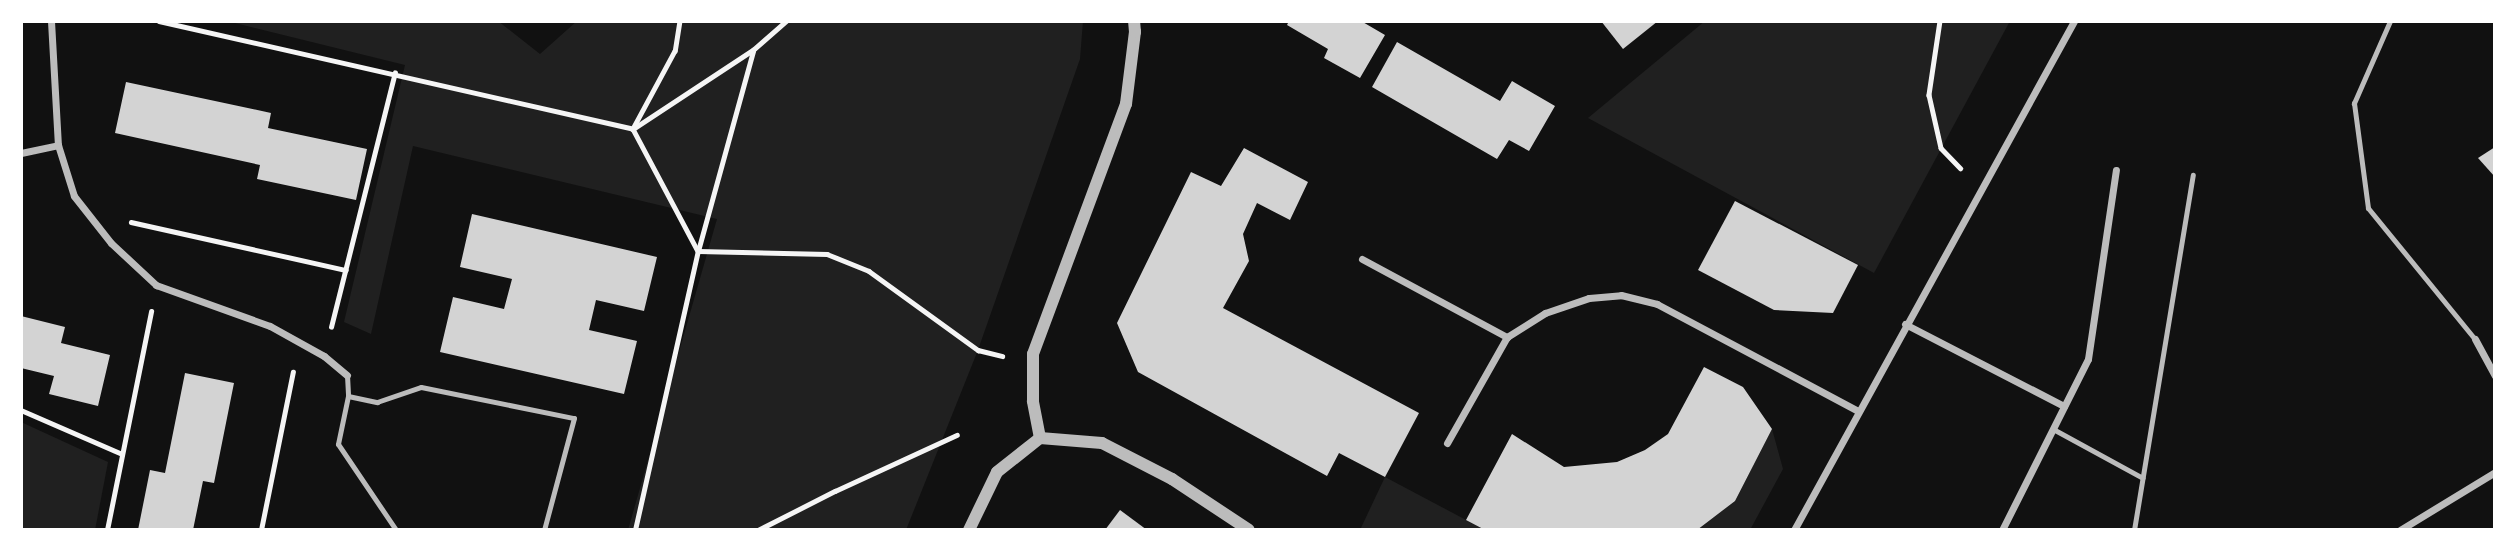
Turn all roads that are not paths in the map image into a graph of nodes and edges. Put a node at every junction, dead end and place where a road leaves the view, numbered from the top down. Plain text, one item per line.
1 (51, 21) edge
2 (1134, 21) edge
3 (2074, 21) edge
4 (2390, 21) edge
5 (58, 145) junction
6 (21, 152) edge
7 (2116, 170) dead end
8 (2193, 176) dead end
9 (1362, 259) dead end
10 (1905, 324) junction
11 (1507, 337) junction
12 (2475, 339) joint
13 (347, 375) joint
14 (2495, 376) edge
15 (348, 396) junction
16 (2064, 406) junction
17 (1858, 411) junction
18 (2053, 429) junction
19 (1040, 438) junction
20 (1447, 443) dead end
21 (2495, 472) edge
22 (2143, 478) junction
23 (396, 530) edge
24 (544, 530) edge
25 (969, 530) edge
26 (1249, 530) edge
27 (1794, 530) edge
28 (2002, 530) edge
29 (2134, 530) edge
30 (2400, 530) edge

1 - 5 street
2 - 19 street
3 - 10 street
4 - 12 lane
5 - 6 street
5 - 13 street
7 - 16 street
8 - 22 lane
9 - 11 street
10 - 16 street
10 - 17 street
11 - 17 street
11 - 20 street
12 - 14 street
13 - 15 lane
15 - 23 lane
15 - 24 lane
16 - 18 street
17 - 27 street
18 - 22 lane
18 - 28 street
19 - 25 street
19 - 26 street
21 - 30 street
22 - 29 lane

